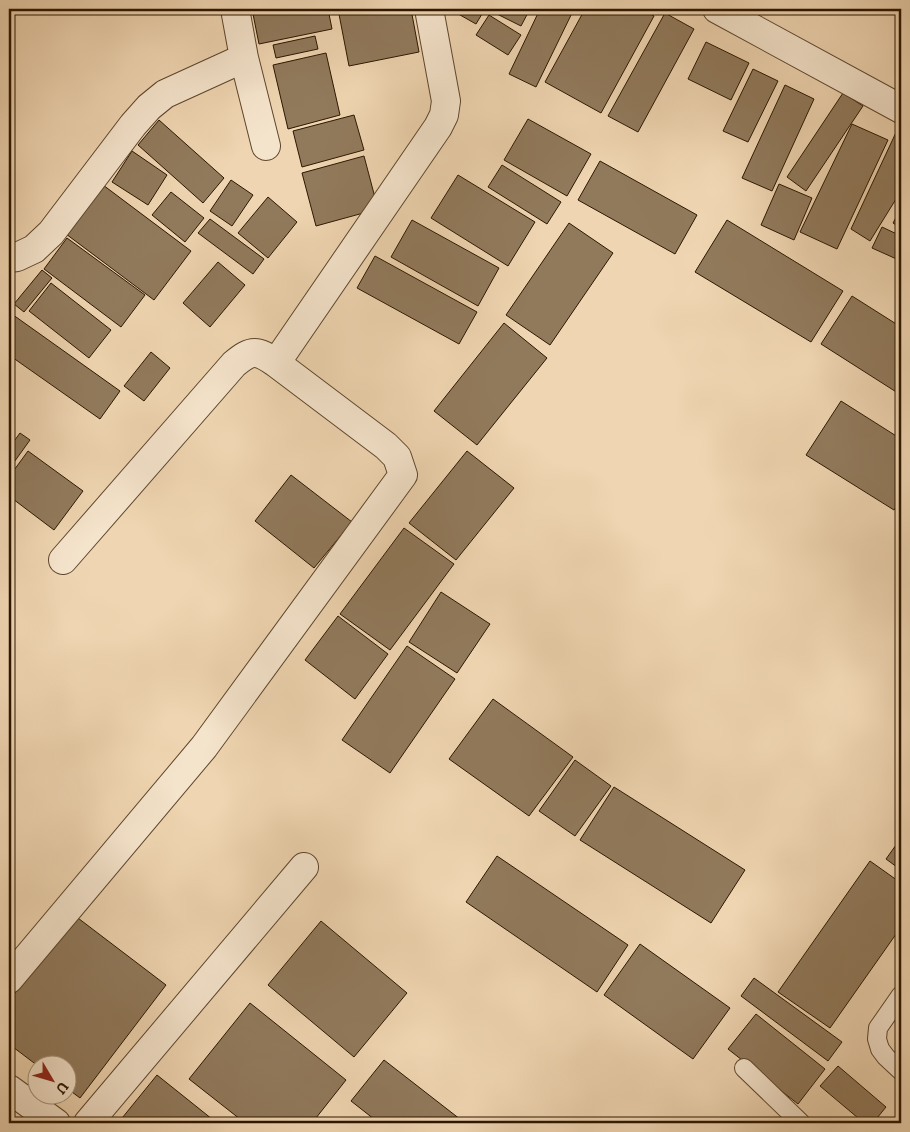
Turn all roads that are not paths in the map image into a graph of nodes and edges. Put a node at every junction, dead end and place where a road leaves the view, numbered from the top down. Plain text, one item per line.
1 (235, 9) edge
2 (429, 9) edge
3 (717, 9) edge
4 (244, 58) junction
5 (901, 109) edge
6 (266, 146) dead end
7 (9, 258) edge
8 (276, 363) junction
9 (63, 560) dead end
10 (304, 866) dead end
11 (9, 979) edge
12 (901, 995) edge
13 (744, 1068) dead end
14 (901, 1071) edge
15 (9, 1089) edge
16 (56, 1123) edge
17 (88, 1123) edge
18 (801, 1123) edge

1 - 4 street
2 - 8 street
3 - 5 street
4 - 6 street
4 - 7 street
8 - 9 street
8 - 11 street
10 - 17 street
12 - 14 lane
13 - 18 lane
15 - 16 street

